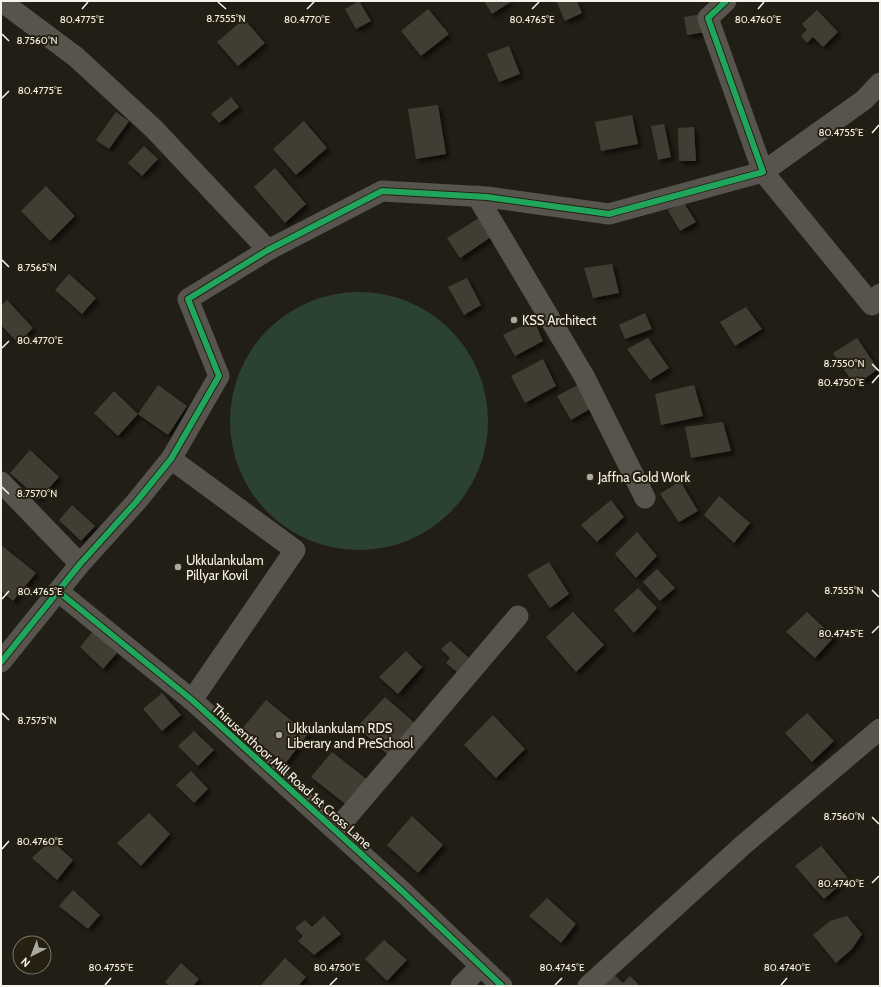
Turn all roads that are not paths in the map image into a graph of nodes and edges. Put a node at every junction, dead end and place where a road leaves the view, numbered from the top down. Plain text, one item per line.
1 (1, 1) edge
2 (726, 1) edge
3 (880, 84) edge
4 (763, 172) junction
5 (477, 196) junction
6 (268, 250) junction
7 (880, 294) edge
8 (171, 459) junction
9 (1, 482) edge
10 (645, 498) dead end
11 (80, 564) junction
12 (59, 592) junction
13 (518, 616) dead end
14 (1, 662) edge
15 (192, 700) junction
16 (880, 729) edge
17 (336, 830) junction
18 (481, 966) junction
19 (461, 986) edge
20 (502, 986) edge
21 (588, 986) edge

1 - 6 street
2 - 4 street
3 - 4 street
4 - 5 street
4 - 7 street
5 - 6 street
5 - 10 street
6 - 8 street
8 - 11 street
8 - 15 street
9 - 11 street
11 - 12 street
12 - 14 street
12 - 15 street, Thirusenthoor Mill Road 1st Cross Lane
13 - 17 street
15 - 17 street, Thirusenthoor Mill Road 1st Cross Lane
16 - 21 street
17 - 18 street, Thirusenthoor Mill Road 1st Cross Lane
18 - 19 street
18 - 20 street, Thirusenthoor Mill Road 1st Cross Lane

